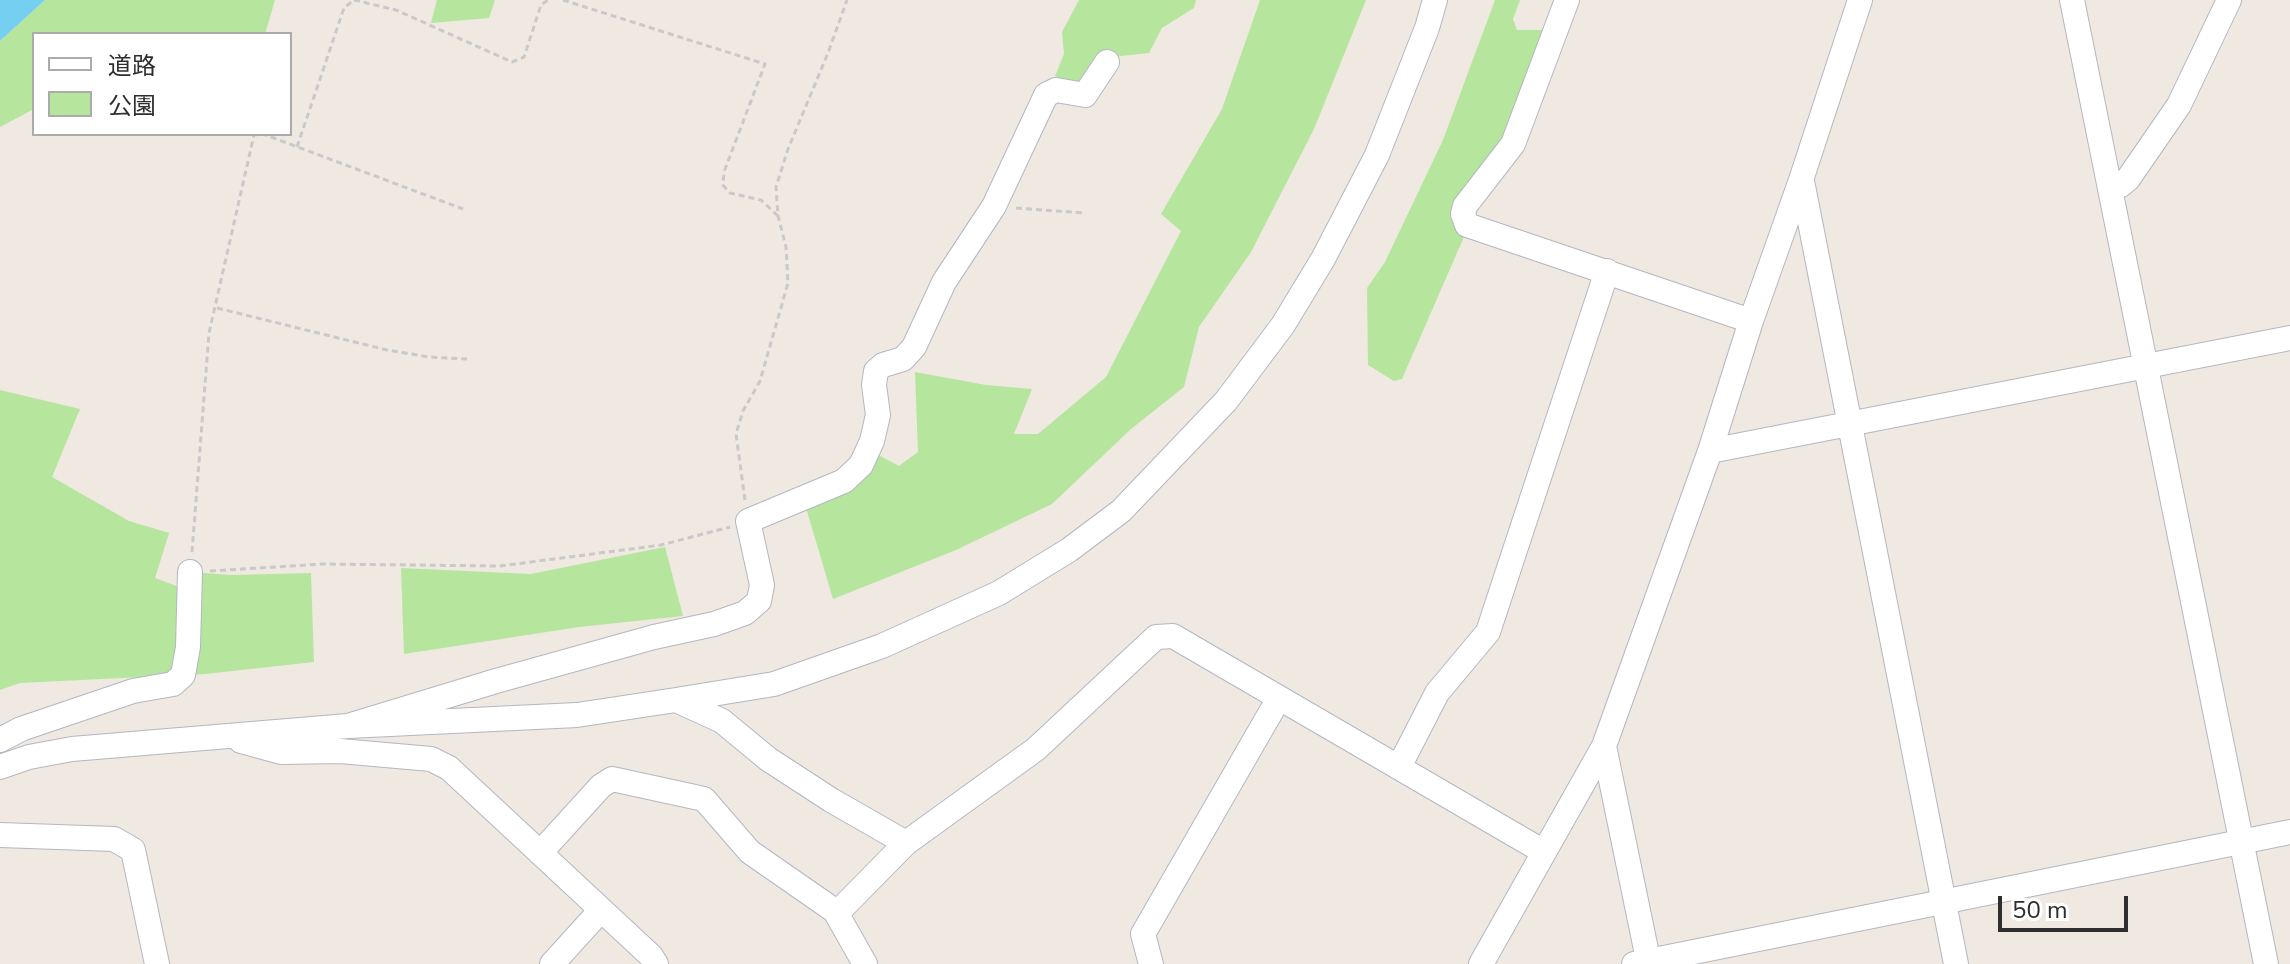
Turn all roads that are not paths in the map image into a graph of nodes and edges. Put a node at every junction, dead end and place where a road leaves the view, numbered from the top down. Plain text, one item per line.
1 (1435, 0) edge
2 (1567, 0) edge
3 (1860, 0) edge
4 (2072, 0) edge
5 (2229, 0) edge
6 (1107, 62) dead end
7 (1801, 180) junction
8 (2111, 187) junction
9 (1607, 271) junction
10 (1751, 321) junction
11 (2290, 338) edge
12 (2147, 365) junction
13 (1849, 423) junction
14 (1710, 451) junction
15 (190, 572) road end
16 (1279, 698) junction
17 (676, 700) junction
18 (348, 726) junction
19 (220, 736) junction
20 (0, 740) edge
21 (1604, 746) junction
22 (0, 767) edge
23 (1399, 767) junction
24 (2290, 832) edge
25 (0, 835) edge
26 (2242, 841) junction
27 (906, 843) junction
28 (1544, 852) junction
29 (540, 853) junction
30 (1943, 901) junction
31 (601, 910) junction
32 (835, 911) junction
33 (1643, 963) edge
34 (157, 964) edge
35 (552, 964) edge
36 (656, 964) edge
37 (865, 964) edge
38 (1151, 964) edge
39 (1481, 964) edge
40 (1956, 964) edge
41 (2266, 964) edge

1 - 17 street
2 - 9 street
3 - 7 street
4 - 8 street
5 - 8 street
6 - 18 street
7 - 10 street
7 - 13 street
8 - 12 street
9 - 10 street
9 - 23 street
10 - 14 street
11 - 12 street
12 - 13 street
12 - 26 street
13 - 14 street
13 - 30 street
14 - 21 street
15 - 20 street
16 - 23 street
16 - 27 street
16 - 38 street
17 - 18 street
17 - 27 street
18 - 19 street
19 - 22 street
19 - 29 street
21 - 28 street
21 - 33 street
23 - 28 street
24 - 26 street
25 - 34 street
26 - 30 street
26 - 41 street
27 - 32 street
28 - 39 street
29 - 31 street
29 - 32 street
30 - 33 street
30 - 40 street
31 - 35 street
31 - 36 street
32 - 37 street

